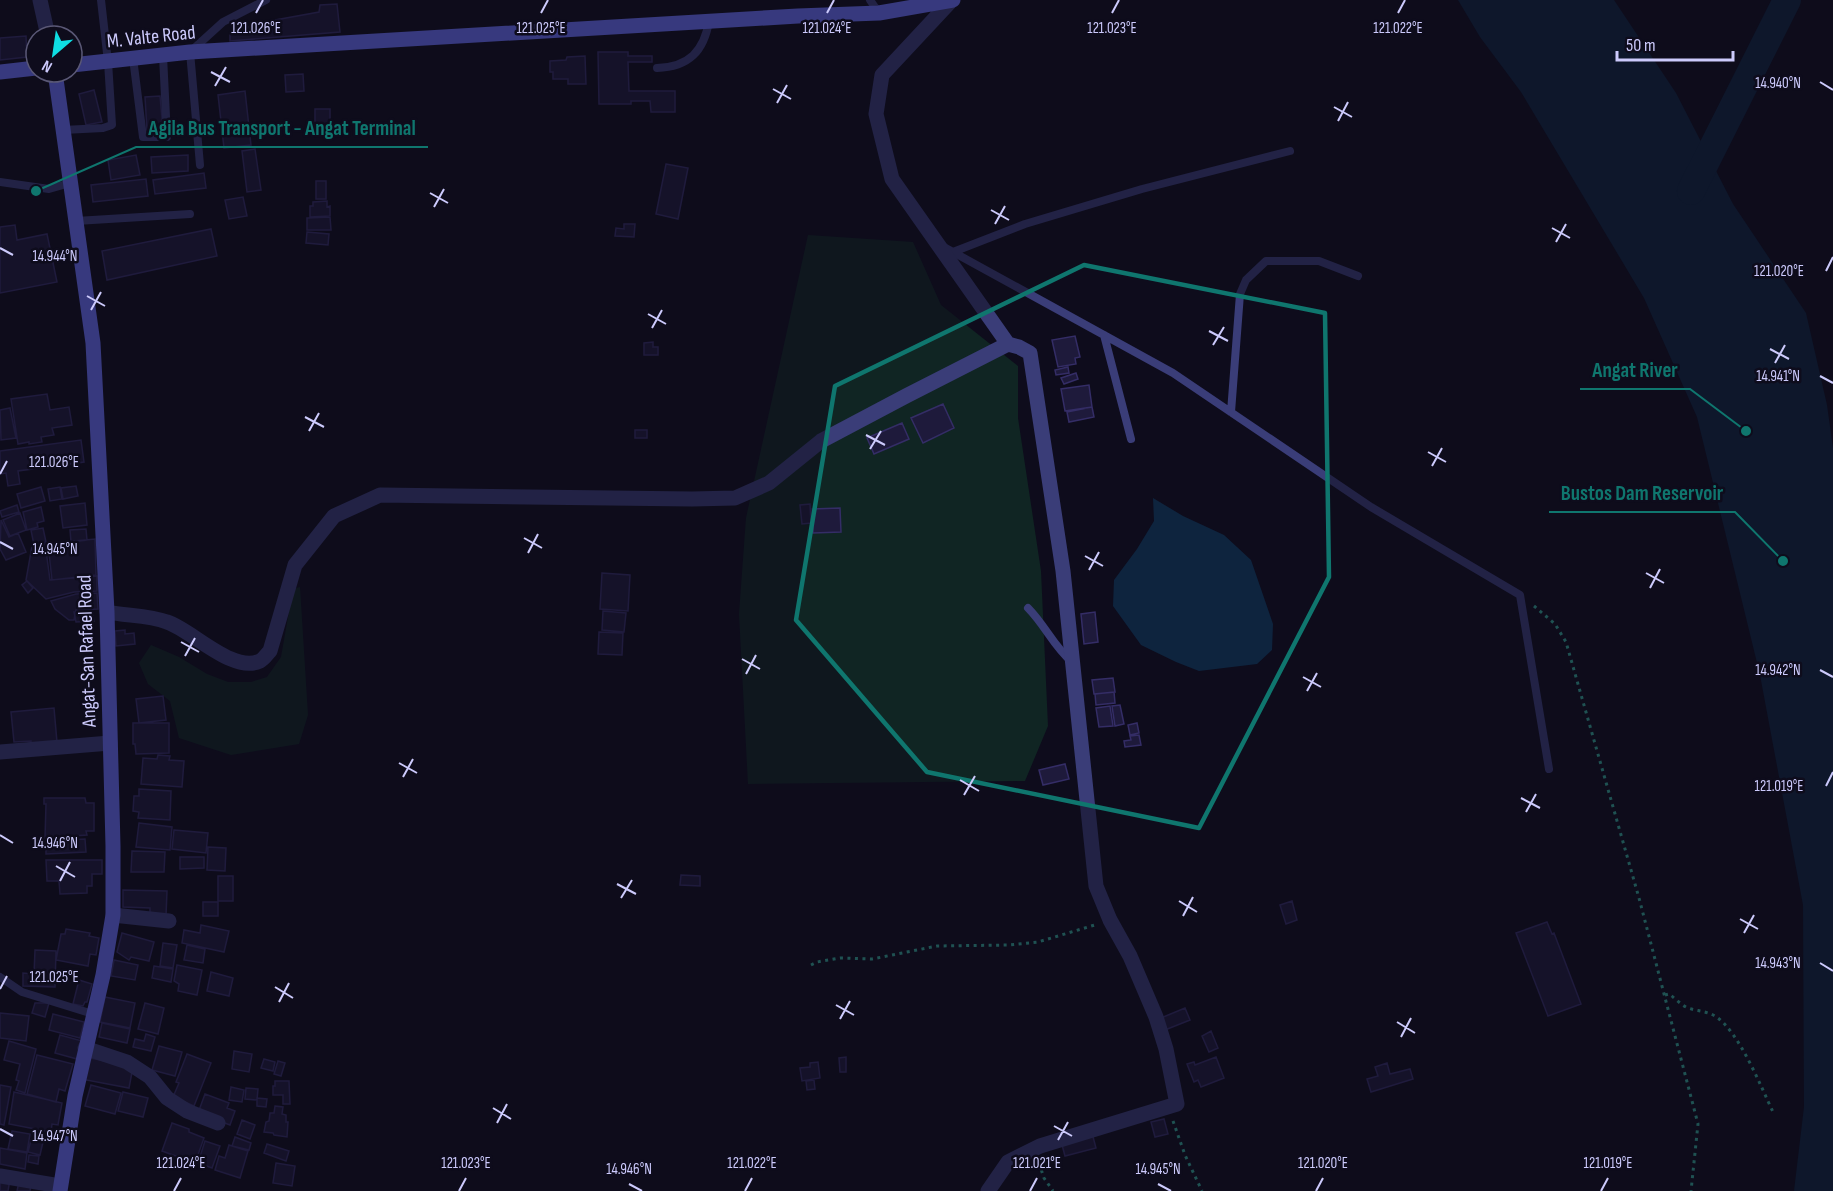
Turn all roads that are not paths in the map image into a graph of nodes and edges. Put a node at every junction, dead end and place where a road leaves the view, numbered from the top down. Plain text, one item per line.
1 (40, 0) edge
2 (101, 0) edge
3 (266, 0) edge
4 (952, 0) edge
5 (875, 6) edge
6 (709, 21) junction
7 (45, 24) edge
8 (190, 52) junction
9 (163, 56) junction
10 (133, 58) junction
11 (108, 62) junction
12 (84, 64) edge
13 (657, 68) dead end
14 (24, 69) edge
15 (0, 72) edge
16 (57, 84) edge
17 (63, 130) junction
18 (1290, 151) dead end
19 (200, 165) dead end
20 (0, 182) edge
21 (70, 183) junction
22 (190, 213) dead end
23 (76, 221) junction
24 (936, 243) junction
25 (953, 252) junction
26 (1358, 276) dead end
27 (1104, 335) junction
28 (1008, 344) junction
29 (1231, 412) junction
30 (1131, 439) dead end
31 (1028, 609) dead end
32 (107, 612) junction
33 (1072, 662) junction
34 (110, 743) junction
35 (0, 752) edge
36 (1549, 769) dead end
37 (113, 915) junction
38 (169, 921) dead end
39 (0, 977) edge
40 (93, 1014) junction
41 (85, 1048) junction
42 (218, 1123) dead end
43 (0, 1176) edge
44 (60, 1188) edge
45 (988, 1191) edge

1 - 7 street
2 - 11 lane
3 - 8 lane
4 - 5 main road, M. Valte Road
4 - 24 street
5 - 6 main road, M. Valte Road
6 - 8 main road, M. Valte Road
6 - 13 lane
8 - 9 main road, M. Valte Road
8 - 19 lane
9 - 10 main road, M. Valte Road
9 - 10 lane
10 - 11 main road, M. Valte Road
11 - 12 main road, M. Valte Road
11 - 17 lane
14 - 15 main road
16 - 17 main road, Angat-San Rafael Road
17 - 21 main road, Angat-San Rafael Road
18 - 25 lane
20 - 21 lane
21 - 23 main road, Angat-San Rafael Road
22 - 23 lane
23 - 32 main road, Angat-San Rafael Road
24 - 25 lane
24 - 28 street
25 - 27 lane
26 - 29 lane
27 - 29 lane
27 - 30 lane
28 - 32 street
28 - 33 street
29 - 36 lane
31 - 33 lane
32 - 34 main road, Angat-San Rafael Road
33 - 45 street
34 - 35 street
34 - 37 main road, Angat-San Rafael Road
37 - 38 street
37 - 40 main road, Angat-San Rafael Road
39 - 40 lane
40 - 41 main road, Angat-San Rafael Road
41 - 42 street
41 - 44 main road, Angat-San Rafael Road
43 - 44 street

